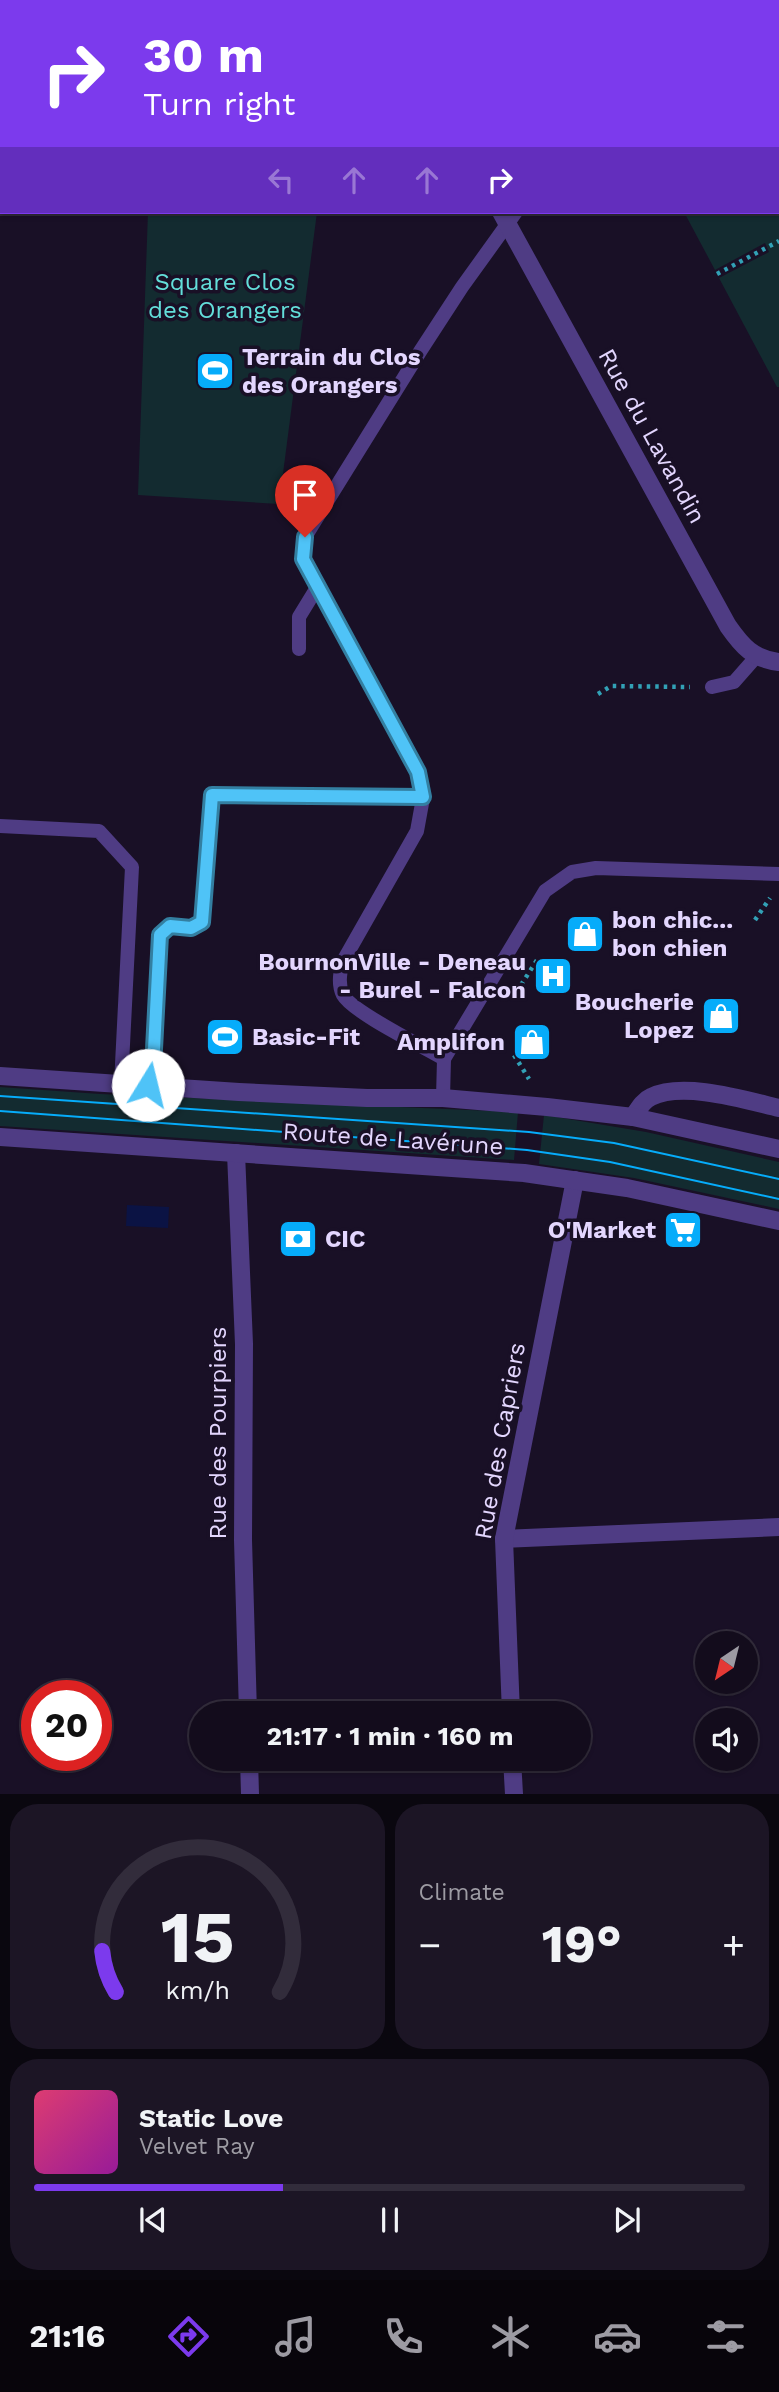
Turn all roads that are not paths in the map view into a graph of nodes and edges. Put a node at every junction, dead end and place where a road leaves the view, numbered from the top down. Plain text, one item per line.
1 (508, 216) edge
2 (318, 586) junction
3 (299, 649) dead end
4 (756, 657) junction
5 (779, 662) edge
6 (712, 687) road end
7 (423, 797) junction
8 (0, 827) edge
9 (779, 874) edge
10 (444, 1059) junction
11 (0, 1076) edge
12 (121, 1084) junction
13 (148, 1085) junction
14 (443, 1098) junction
15 (779, 1108) edge
16 (633, 1117) junction
17 (0, 1137) edge
18 (779, 1149) edge
19 (236, 1153) junction
20 (575, 1180) junction
21 (779, 1221) edge
22 (779, 1527) edge
23 (504, 1539) junction
24 (248, 1701) edge
25 (510, 1701) edge
26 (249, 1771) edge
27 (513, 1771) edge
28 (250, 1794) edge
29 (514, 1794) edge

1 - 2 lane
1 - 4 street, Rue du Lavandin
2 - 3 lane
2 - 7 lane
4 - 5 street
4 - 6 lane
7 - 10 lane
7 - 13 lane
8 - 12 lane
9 - 10 lane
10 - 14 lane
11 - 12 street, Route de Lavérune
12 - 13 street, Route de Lavérune
13 - 14 street, Route de Lavérune
14 - 16 street, Route de Lavérune
15 - 16 street
16 - 18 street, Route de Lavérune
17 - 19 street, Route de Lavérune
19 - 20 street, Route de Lavérune
19 - 24 street, Rue des Pourpiers
20 - 21 street, Route de Lavérune
20 - 23 street, Rue des Capriers
22 - 23 street
23 - 25 street, Rue des Capriers
26 - 28 street
27 - 29 street

